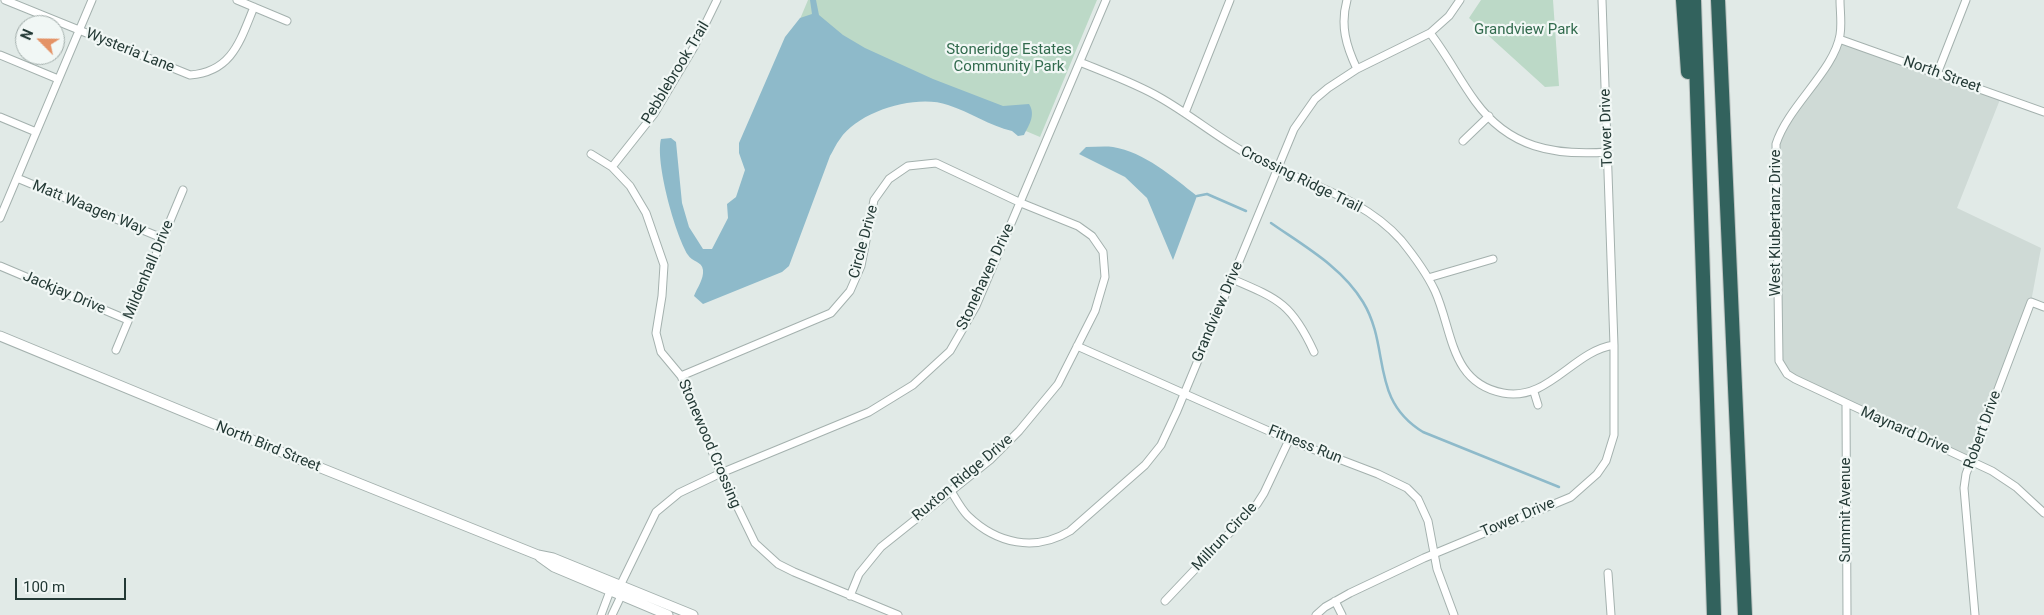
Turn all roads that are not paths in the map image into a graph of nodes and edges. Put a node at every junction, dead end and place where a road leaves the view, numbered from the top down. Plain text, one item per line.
1 (5, 0) edge
2 (92, 0) edge
3 (237, 0) edge
4 (717, 0) edge
5 (1106, 0) edge
6 (1230, 0) edge
7 (1348, 0) edge
8 (1460, 0) edge
9 (1602, 0) edge
10 (1683, 0) edge
11 (1694, 0) edge
12 (1718, 0) edge
13 (1724, 0) edge
14 (1840, 0) edge
15 (1966, 0) edge
16 (254, 7) junction
17 (287, 21) dead end
18 (80, 31) junction
19 (1430, 33) junction
20 (1839, 39) junction
21 (0, 56) edge
22 (1080, 62) junction
23 (1357, 69) junction
24 (1937, 74) junction
25 (58, 79) junction
26 (2044, 112) edge
27 (1184, 113) junction
28 (1489, 116) junction
29 (0, 117) edge
30 (1724, 125) junction
31 (36, 132) junction
32 (1464, 141) dead end
33 (1608, 152) junction
34 (591, 154) dead end
35 (612, 167) junction
36 (1278, 169) junction
37 (17, 178) junction
38 (183, 190) dead end
39 (1021, 203) junction
40 (0, 217) edge
41 (1702, 222) junction
42 (162, 238) junction
43 (1493, 259) dead end
44 (0, 266) edge
45 (1428, 278) junction
46 (1232, 279) junction
47 (2044, 307) edge
48 (128, 320) junction
49 (0, 336) edge
50 (1777, 344) joint
51 (1614, 345) junction
52 (1077, 346) junction
53 (116, 350) dead end
54 (1314, 352) dead end
55 (680, 376) junction
56 (1534, 392) junction
57 (1184, 394) junction
58 (1846, 404) junction
59 (1538, 405) dead end
60 (1289, 440) junction
61 (1971, 460) junction
62 (721, 473) junction
63 (951, 491) junction
64 (2044, 513) edge
65 (1433, 554) junction
66 (1608, 573) dead end
67 (617, 592) junction
68 (850, 596) junction
69 (1165, 601) dead end
70 (1334, 601) junction
71 (601, 615) edge
72 (612, 615) edge
73 (668, 615) edge
74 (693, 615) edge
75 (898, 615) edge
76 (1316, 615) edge
77 (1342, 615) edge
78 (1454, 615) edge
79 (1611, 615) edge
80 (1714, 615) edge
81 (1745, 615) edge
82 (1847, 615) edge
83 (1974, 615) edge

1 - 18 street, Wysteria Lane
2 - 18 street
3 - 16 street
4 - 35 street, Pebblebrook Trail
5 - 22 street, Stonehaven Drive
6 - 27 street
7 - 23 street
8 - 19 street, Grandview Drive
9 - 33 street, Tower Drive
10 - 41 highway
11 - 41 highway
12 - 30 highway
13 - 30 highway
14 - 20 street, West Klubertanz Drive
15 - 24 street
16 - 17 street
16 - 18 street, Wysteria Lane
18 - 25 street
19 - 23 street, Grandview Drive
19 - 28 street
20 - 24 street, North Street
20 - 50 street, West Klubertanz Drive
21 - 25 street
22 - 27 street, Crossing Ridge Trail
22 - 39 street, Stonehaven Drive
23 - 36 street, Grandview Drive
24 - 26 street, North Street
25 - 31 street
27 - 36 street, Crossing Ridge Trail
28 - 32 street
28 - 33 street
29 - 31 street
30 - 81 highway
31 - 37 street
33 - 51 street, Tower Drive
34 - 35 street, Stonewood Crossing
35 - 55 street, Stonewood Crossing
36 - 45 street, Crossing Ridge Trail
36 - 46 street, Grandview Drive
37 - 40 street
37 - 42 street, Matt Waagen Way
38 - 42 street, Mildenhall Drive
39 - 52 street, Ruxton Ridge Drive
39 - 55 street, Circle Drive
39 - 62 street, Stonehaven Drive
41 - 80 highway
42 - 48 street, Mildenhall Drive
43 - 45 street
44 - 48 street, Jackjay Drive
45 - 56 street, Crossing Ridge Trail
46 - 54 street
46 - 57 street, Grandview Drive
47 - 61 street, Robert Drive
48 - 53 street, Mildenhall Drive
49 - 67 street, North Bird Street
50 - 58 street, Maynard Drive
51 - 56 street
51 - 65 street, Tower Drive
52 - 57 street, Fitness Run
52 - 63 street, Ruxton Ridge Drive
55 - 62 street, Stonewood Crossing
56 - 59 street
57 - 60 street, Fitness Run
57 - 63 street, Grandview Drive
58 - 61 street, Maynard Drive
58 - 82 street, Summit Avenue
60 - 65 street, Fitness Run
60 - 69 street, Millrun Circle
61 - 64 street, Maynard Drive
61 - 83 street, Robert Drive
62 - 67 street, Stonehaven Drive
62 - 68 street, Stonewood Crossing
63 - 68 street, Ruxton Ridge Drive
65 - 70 street, Tower Drive
65 - 78 street, Fitness Run
66 - 79 street
67 - 71 street, Stonehaven Drive
67 - 72 street, Stonehaven Drive
67 - 73 street, North Bird Street
67 - 74 street, North Bird Street
68 - 75 street, Stonewood Crossing
70 - 76 street, Tower Drive
70 - 77 street

